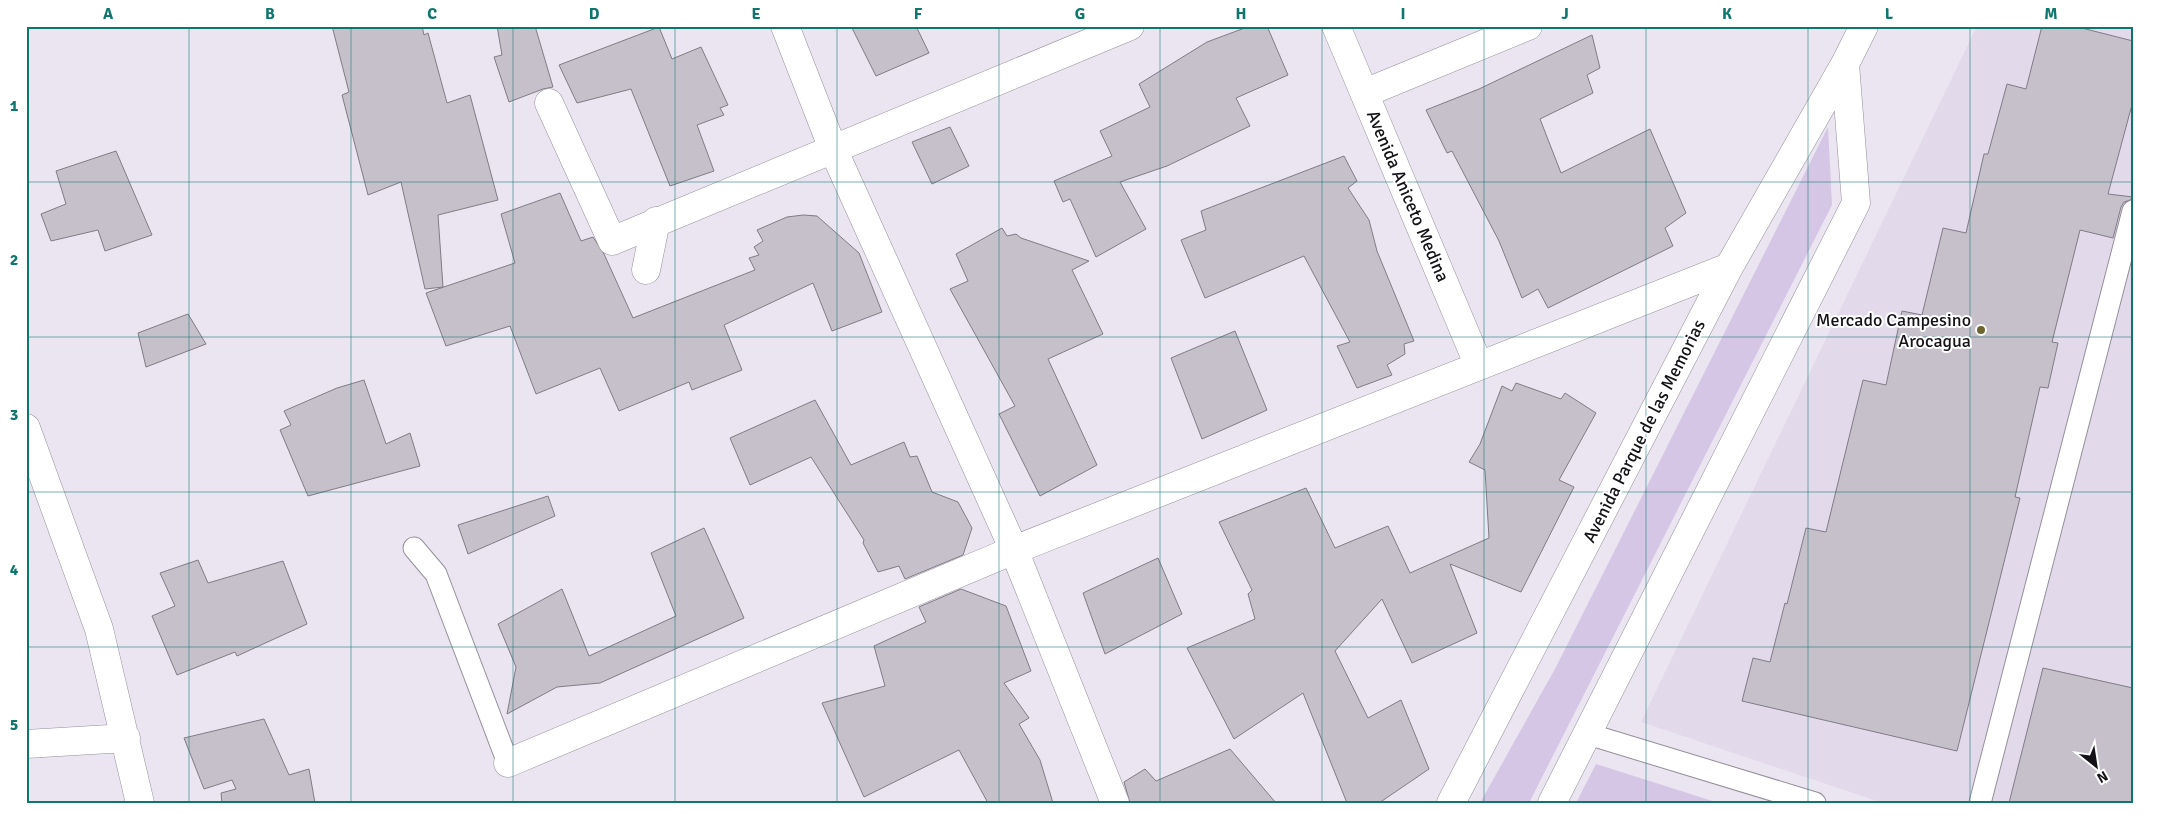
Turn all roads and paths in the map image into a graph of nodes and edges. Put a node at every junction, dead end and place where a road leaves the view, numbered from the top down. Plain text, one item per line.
1 (785, 26) edge
2 (1130, 26) edge
3 (1336, 26) edge
4 (1528, 26) edge
5 (1864, 26) edge
6 (1846, 64) junction
7 (1365, 93) junction
8 (549, 103) dead end
9 (833, 149) junction
10 (2133, 211) edge
11 (656, 221) junction
12 (1729, 267) junction
13 (646, 270) dead end
14 (1480, 366) junction
15 (26, 428) edge
16 (414, 548) dead end
17 (1014, 550) junction
18 (1588, 734) junction
19 (126, 738) junction
20 (26, 744) edge
21 (508, 762) joint
22 (140, 803) edge
23 (1116, 803) edge
24 (1451, 803) edge
25 (1552, 803) edge
26 (1815, 803) edge
27 (1980, 803) edge

1 - 9 street
2 - 9 street
3 - 7 street, Avenida Aniceto Medina
4 - 7 street
5 - 6 street, Avenida Parque de las Memorias
6 - 12 street, Avenida Parque de las Memorias
6 - 18 street, Avenida Parque de las Memorias
7 - 14 street, Avenida Aniceto Medina
8 - 11 street
9 - 11 street
9 - 17 street
10 - 27 lane
11 - 13 street
12 - 14 street
12 - 24 street, Avenida Parque de las Memorias
14 - 17 street
15 - 19 street
16 - 21 lane
17 - 21 street
17 - 23 street
18 - 25 street, Avenida Parque de las Memorias
18 - 26 lane
19 - 20 street
19 - 22 street

